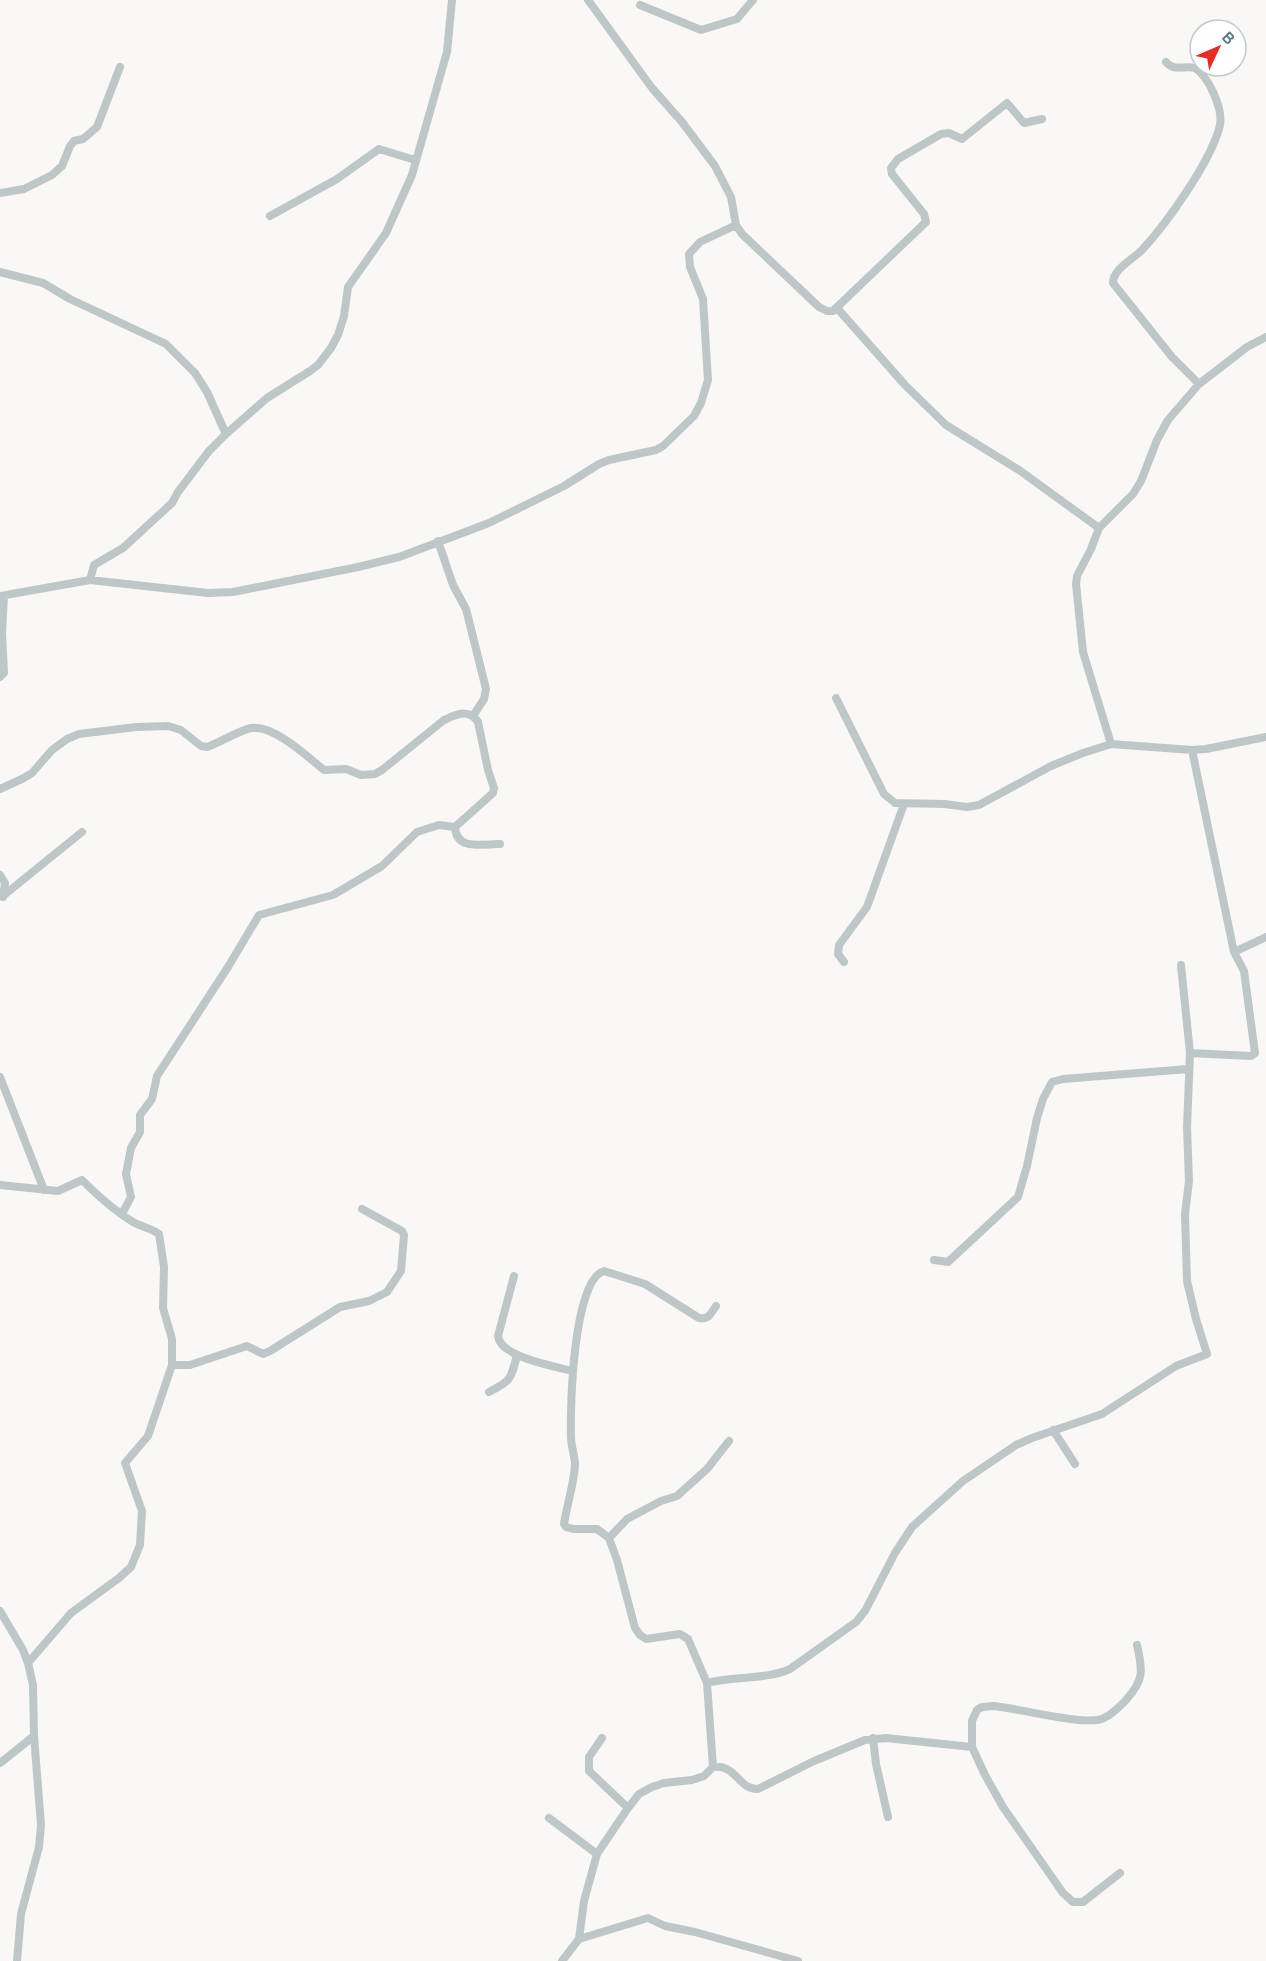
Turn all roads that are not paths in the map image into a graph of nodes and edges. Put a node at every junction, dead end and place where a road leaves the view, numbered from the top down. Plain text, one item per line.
1 (452, 0) edge
2 (588, 0) edge
3 (753, 0) edge
4 (640, 4) dead end
5 (1166, 62) dead end
6 (120, 68) dead end
7 (1041, 119) dead end
8 (415, 160) junction
9 (0, 193) edge
10 (270, 216) dead end
11 (736, 225) junction
12 (0, 272) edge
13 (837, 308) junction
14 (1266, 337) edge
15 (1199, 384) junction
16 (226, 434) junction
17 (1099, 528) junction
18 (438, 541) junction
19 (90, 580) junction
20 (2, 596) edge
21 (0, 677) edge
22 (836, 698) dead end
23 (473, 716) junction
24 (1266, 737) edge
25 (1111, 744) junction
26 (1192, 750) junction
27 (0, 789) edge
28 (904, 804) junction
29 (455, 827) junction
30 (82, 832) dead end
31 (500, 844) dead end
32 (0, 875) edge
33 (2, 898) edge
34 (1266, 937) edge
35 (1234, 952) junction
36 (844, 962) dead end
37 (1181, 965) dead end
38 (1190, 1053) junction
39 (1188, 1069) junction
40 (0, 1077) edge
41 (0, 1185) edge
42 (44, 1190) junction
43 (362, 1209) dead end
44 (122, 1214) junction
45 (934, 1260) dead end
46 (514, 1276) dead end
47 (716, 1306) dead end
48 (517, 1355) junction
49 (172, 1365) junction
50 (572, 1371) junction
51 (489, 1392) dead end
52 (1053, 1430) junction
53 (729, 1441) dead end
54 (1075, 1464) dead end
55 (609, 1538) junction
56 (0, 1611) edge
57 (1137, 1645) dead end
58 (28, 1663) junction
59 (707, 1683) junction
60 (34, 1736) junction
61 (602, 1738) dead end
62 (873, 1738) junction
63 (972, 1747) junction
64 (0, 1763) edge
65 (713, 1767) junction
66 (628, 1808) junction
67 (888, 1817) dead end
68 (549, 1818) dead end
69 (597, 1854) junction
70 (1120, 1873) dead end
71 (579, 1939) junction
72 (17, 1961) edge
73 (562, 1961) edge
74 (798, 1961) edge

1 - 8 street
2 - 11 street
3 - 4 street
5 - 15 street
6 - 9 street
7 - 13 street
8 - 10 street
8 - 16 street
11 - 13 street
11 - 18 street
12 - 16 street
13 - 17 street
14 - 15 street
15 - 17 street
16 - 19 street
17 - 25 street
18 - 19 street
18 - 23 street
19 - 20 street
20 - 21 street
22 - 28 street
23 - 27 street
23 - 29 street
24 - 26 street
25 - 26 street
25 - 28 street
26 - 35 street
28 - 36 street
29 - 31 street
29 - 44 street
30 - 33 street
32 - 33 street
34 - 35 street
35 - 38 street
37 - 38 street
38 - 39 street
39 - 45 street
39 - 52 street
40 - 42 street
41 - 42 street
42 - 44 street
43 - 49 street
44 - 49 street
46 - 48 street
47 - 50 street
48 - 50 street
48 - 51 street
49 - 58 street
50 - 55 street
52 - 54 street
52 - 59 street
53 - 55 street
55 - 59 street
56 - 58 street
57 - 63 street
58 - 60 street
59 - 65 street
60 - 64 street
60 - 72 street
61 - 66 street
62 - 63 street
62 - 65 street
62 - 67 street
63 - 70 street
65 - 66 street
66 - 69 street
68 - 69 street
69 - 71 street
71 - 73 street
71 - 74 street

